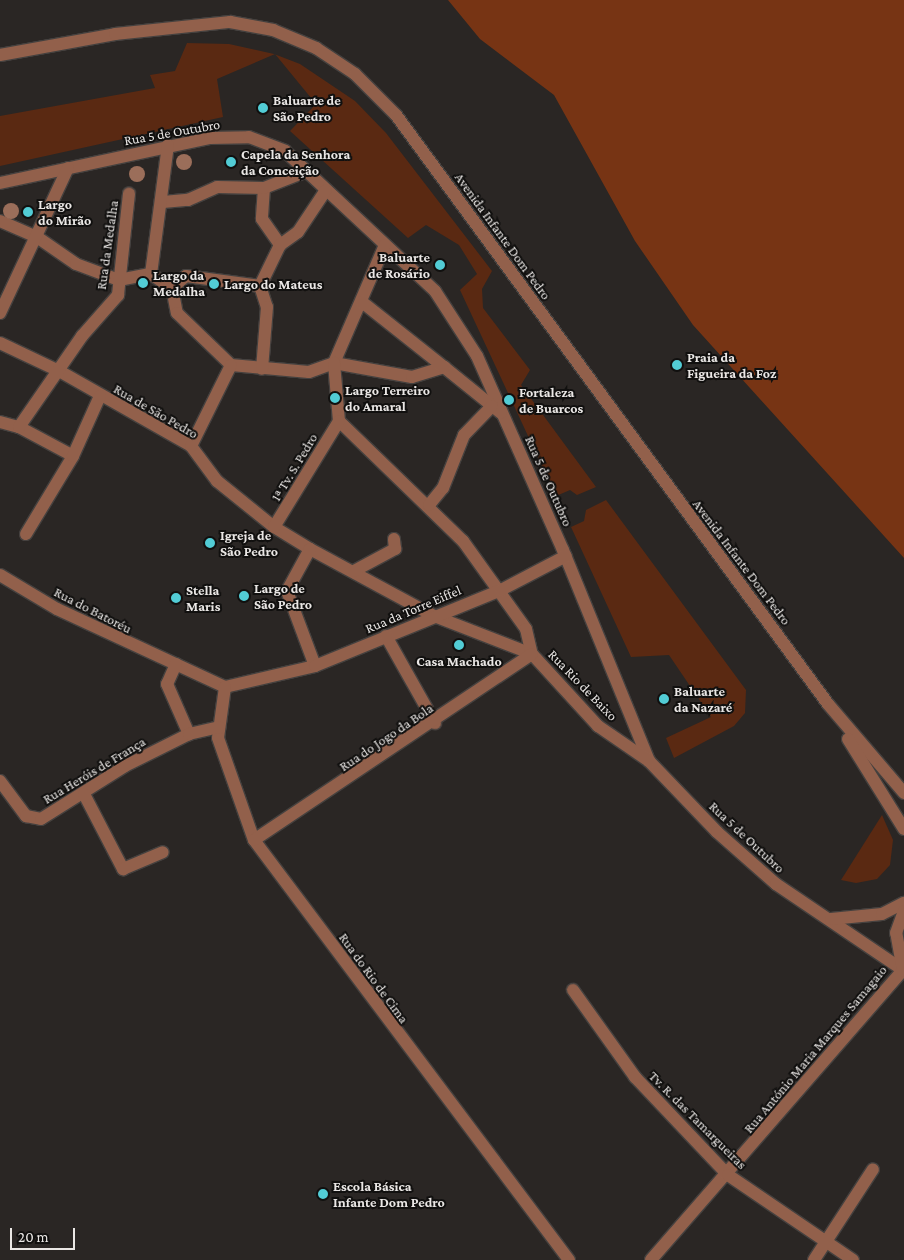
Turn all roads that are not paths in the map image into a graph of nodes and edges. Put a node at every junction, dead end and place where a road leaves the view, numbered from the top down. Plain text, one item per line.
1 (0, 55) edge
2 (168, 145) junction
3 (68, 168) junction
4 (307, 171) junction
5 (0, 184) edge
6 (264, 188) junction
7 (326, 190) junction
8 (129, 194) dead end
9 (163, 202) junction
10 (0, 221) edge
11 (37, 236) junction
12 (280, 245) junction
13 (385, 245) junction
14 (151, 274) junction
15 (119, 280) junction
16 (260, 286) junction
17 (172, 288) junction
18 (362, 302) junction
19 (0, 313) edge
20 (0, 343) edge
21 (334, 363) junction
22 (231, 365) junction
23 (444, 367) junction
24 (262, 369) junction
25 (61, 372) junction
26 (100, 396) junction
27 (492, 406) junction
28 (503, 415) junction
29 (339, 421) junction
30 (0, 422) edge
31 (19, 427) junction
32 (191, 446) junction
33 (73, 456) junction
34 (429, 505) junction
35 (274, 527) junction
36 (26, 534) dead end
37 (394, 539) dead end
38 (310, 549) junction
39 (566, 556) junction
40 (354, 571) junction
41 (0, 576) edge
42 (501, 590) junction
43 (434, 616) junction
44 (386, 636) junction
45 (532, 654) junction
46 (176, 664) junction
47 (315, 666) junction
48 (225, 687) junction
49 (839, 719) junction
50 (435, 723) junction
51 (219, 727) junction
52 (189, 734) junction
53 (649, 761) junction
54 (0, 781) edge
55 (904, 793) edge
56 (84, 794) junction
57 (904, 829) edge
58 (254, 840) junction
59 (163, 852) dead end
60 (904, 903) edge
61 (904, 911) edge
62 (831, 919) junction
63 (903, 971) edge
64 (574, 990) dead end
65 (873, 1168) dead end
66 (728, 1175) junction
67 (824, 1242) junction
68 (569, 1260) edge
69 (651, 1260) edge
70 (814, 1260) edge
71 (853, 1260) edge

1 - 49 street, Avenida Infante Dom Pedro
2 - 3 street, Rua 5 de Outubro
2 - 4 street, Rua 5 de Outubro
2 - 9 street
3 - 5 street, Rua 5 de Outubro
3 - 11 street
4 - 6 street
4 - 7 street, Rua 5 de Outubro
6 - 9 street
6 - 12 street
7 - 12 street
7 - 13 street, Rua 5 de Outubro
8 - 15 street, Rua da Medalha
9 - 14 street
10 - 11 street
11 - 15 street
11 - 19 street
12 - 16 street
13 - 18 street
13 - 28 street, Rua 5 de Outubro
14 - 15 street
14 - 17 street
15 - 25 street, Rua da Medalha
16 - 17 street
16 - 24 street
17 - 22 street
18 - 21 street
18 - 23 street
20 - 25 street, Rua de São Pedro
21 - 23 street
21 - 24 street
21 - 29 street
22 - 24 street
22 - 32 street
23 - 27 street
25 - 26 street, Rua de São Pedro
25 - 31 street, Rua da Medalha
26 - 32 street, Rua de São Pedro
26 - 33 street
27 - 28 street
27 - 34 street
28 - 39 street, Rua 5 de Outubro
29 - 34 street
29 - 35 street, 1ª Tv. S. Pedro
30 - 31 street
31 - 33 street
32 - 35 street, Rua de São Pedro
33 - 36 street
34 - 42 street
35 - 38 street, Rua de São Pedro
37 - 40 street
38 - 40 street, Rua de São Pedro
38 - 47 street
39 - 42 street, Rua da Torre Eiffel
39 - 53 street, Rua 5 de Outubro
40 - 43 street, Rua Rio de Baixo
41 - 46 street, Rua do Batoréu
42 - 43 street, Rua da Torre Eiffel
42 - 45 street
43 - 44 street, Rua da Torre Eiffel
43 - 45 street, Rua Rio de Baixo
44 - 47 street, Rua da Torre Eiffel
44 - 50 street
45 - 50 street, Rua do Jogo da Bola
45 - 53 street, Rua Rio de Baixo
46 - 48 street, Rua do Batoréu
46 - 52 street
47 - 48 street, Rua da Torre Eiffel
48 - 51 street, Rua do Rio de Cima
49 - 55 street
49 - 57 street
50 - 58 street, Rua do Jogo da Bola
51 - 52 street, Rua Heróis de França
51 - 58 street, Rua do Rio de Cima
52 - 56 street, Rua Heróis de França
53 - 62 street, Rua 5 de Outubro
54 - 56 street, Rua Heróis de França
56 - 59 street
58 - 68 street, Rua do Rio de Cima
60 - 62 street
61 - 63 street
62 - 63 street, Rua 5 de Outubro
63 - 66 street, Rua António Maria Marques Samagaio
64 - 66 street, Tv. R. das Tamargueiras
65 - 67 street
66 - 67 street, Tv. R. das Tamargueiras
66 - 69 street, Rua António Maria Marques Samagaio
67 - 70 street
67 - 71 street, Tv. R. das Tamargueiras

